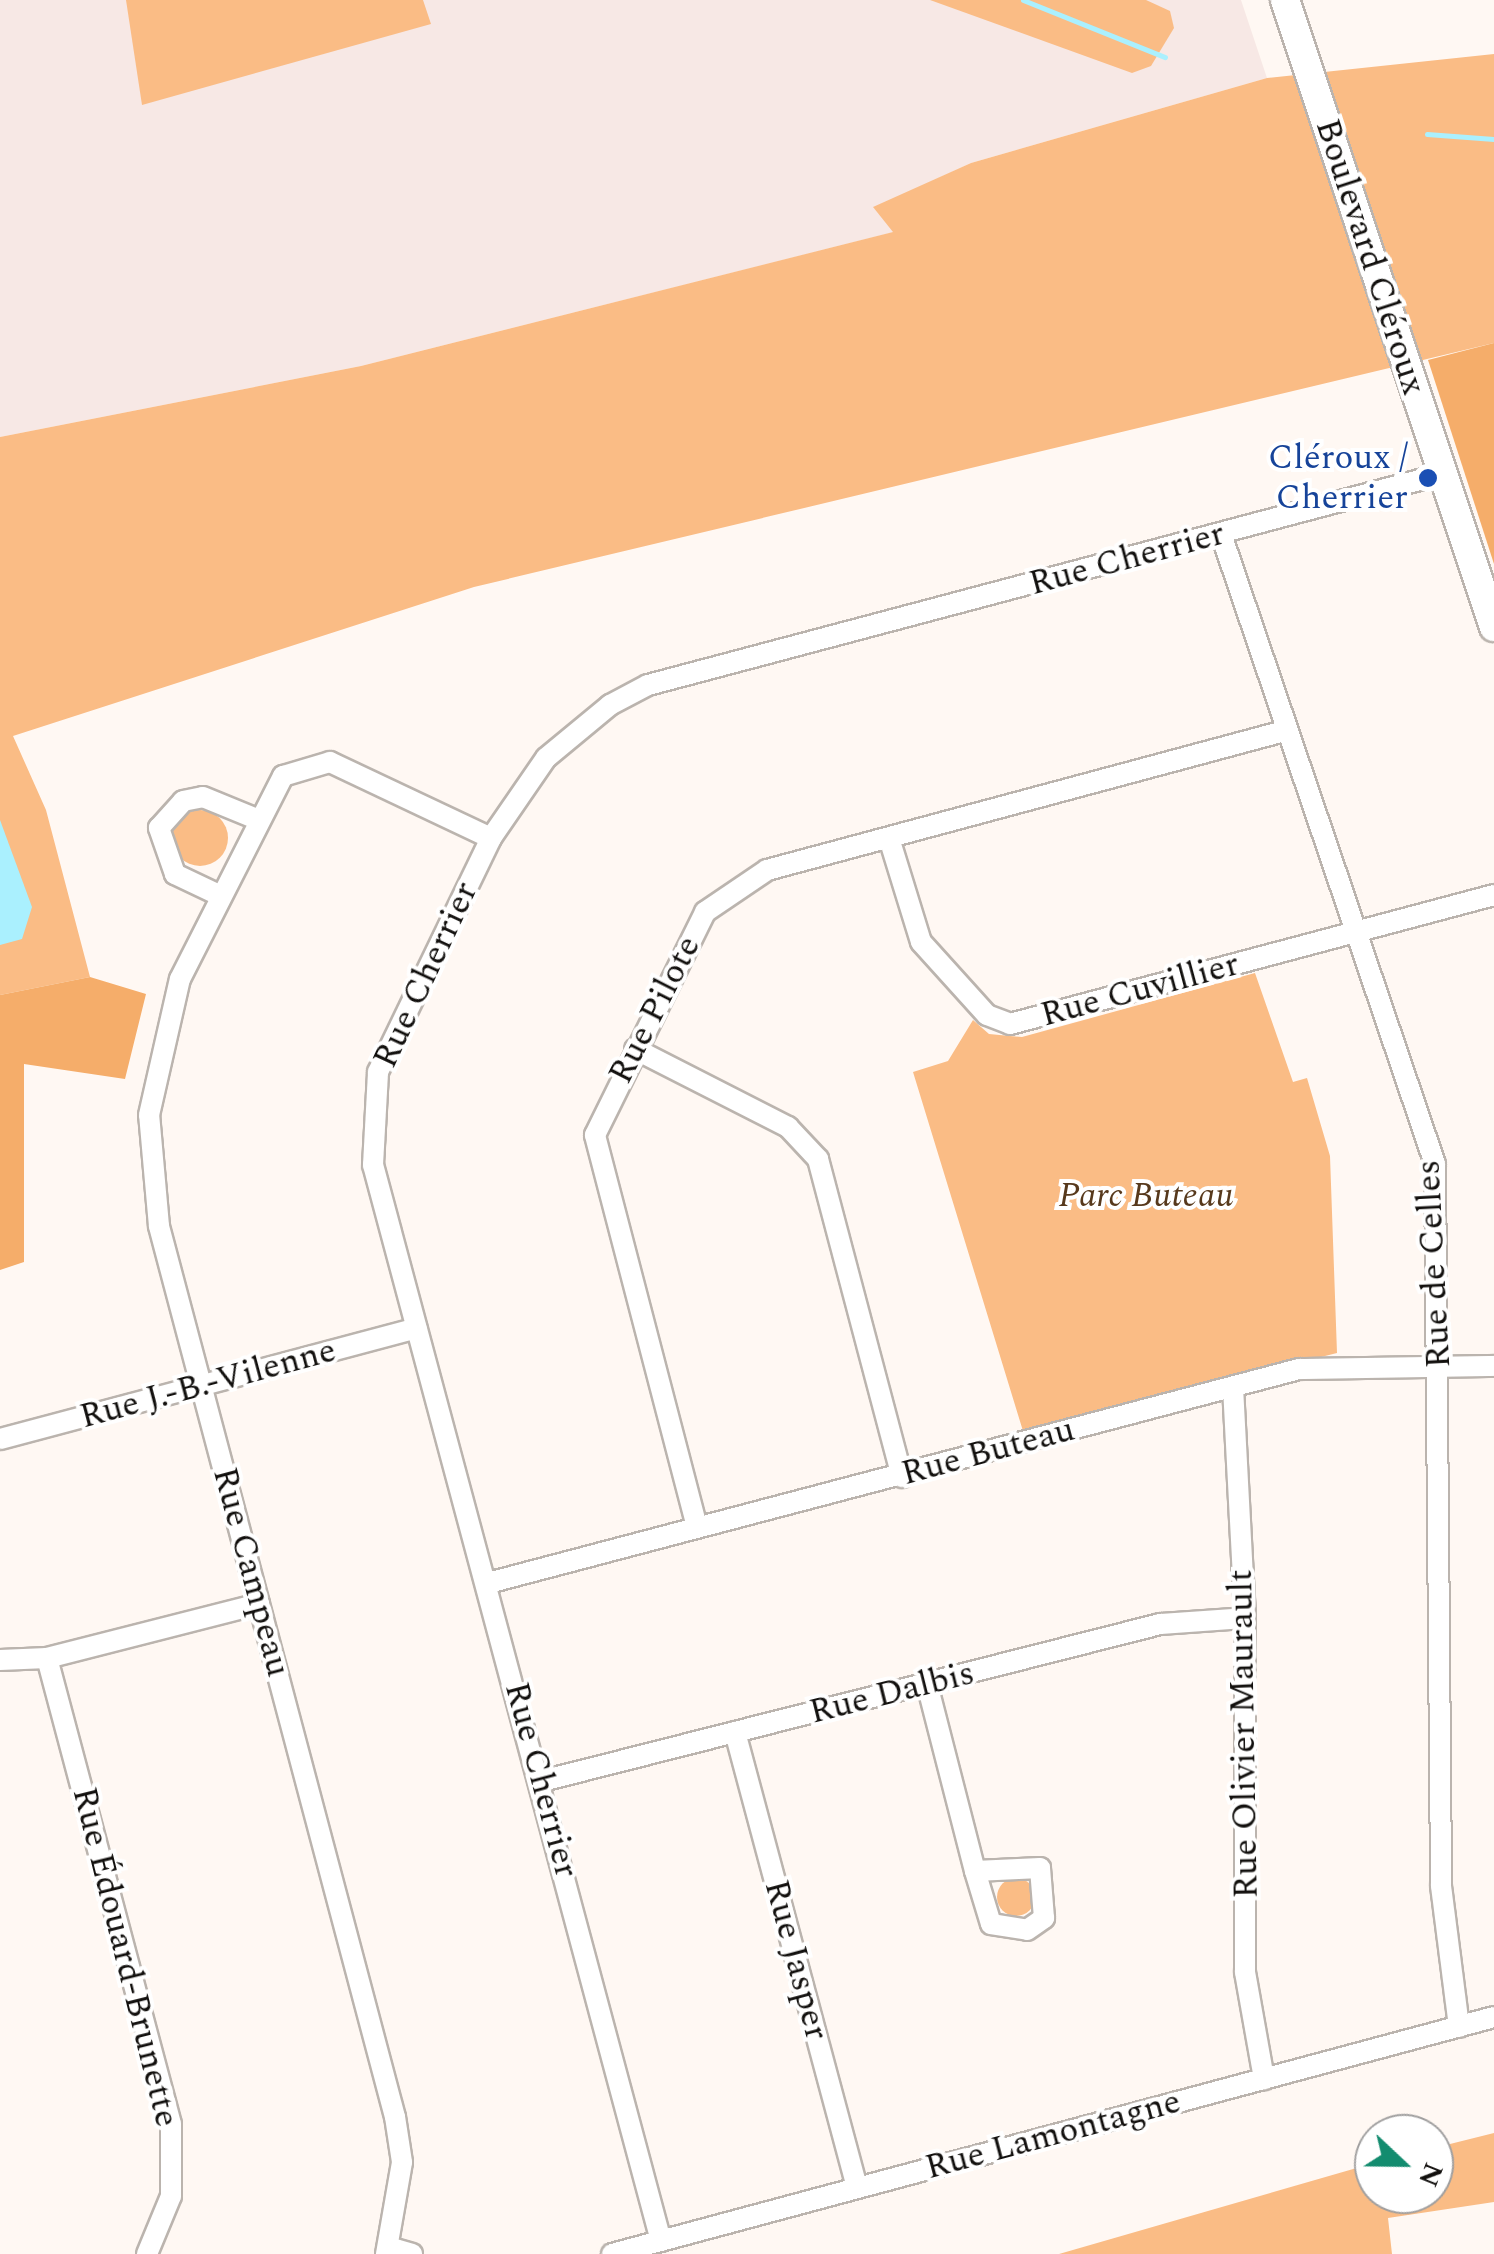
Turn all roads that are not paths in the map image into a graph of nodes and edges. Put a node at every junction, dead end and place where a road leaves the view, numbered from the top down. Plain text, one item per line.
1 (1285, 0) edge
2 (1442, 474) junction
3 (1221, 534) junction
4 (1494, 627) edge
5 (1288, 730) junction
6 (257, 818) junction
7 (491, 838) junction
8 (889, 838) junction
9 (219, 895) junction
10 (1494, 895) edge
11 (1359, 931) junction
12 (635, 1048) junction
13 (416, 1328) junction
14 (1494, 1366) edge
15 (1440, 1367) junction
16 (204, 1387) junction
17 (1233, 1387) junction
18 (0, 1439) edge
19 (902, 1477) junction
20 (696, 1527) junction
21 (488, 1584) junction
22 (259, 1604) junction
23 (1246, 1618) junction
24 (47, 1658) junction
25 (0, 1660) edge
26 (926, 1684) junction
27 (736, 1732) junction
28 (542, 1781) junction
29 (974, 1871) dead end
30 (1494, 2017) edge
31 (1460, 2027) junction
32 (1264, 2079) junction
33 (858, 2187) junction
34 (660, 2241) junction
35 (387, 2251) edge
36 (147, 2254) edge
37 (412, 2254) edge
38 (612, 2254) edge

1 - 2 street, Boulevard Cléroux
2 - 3 street, Rue Cherrier
2 - 4 street, Boulevard Cléroux
3 - 5 street, Rue de Celles
3 - 7 street, Rue Cherrier
5 - 8 street, Rue Pilote
5 - 11 street, Rue de Celles
6 - 7 street, Rue Campeau
6 - 9 street, Rue Campeau
6 - 9 street
7 - 13 street, Rue Cherrier
8 - 11 street, Rue Cuvillier
8 - 12 street, Rue Pilote
9 - 16 street, Rue Campeau
10 - 11 street, Rue Cuvillier
11 - 15 street, Rue de Celles
12 - 19 street
12 - 20 street, Rue Pilote
13 - 16 street, Rue J.-B.-Vilenne
13 - 21 street, Rue Cherrier
14 - 15 street, Rue Buteau
15 - 17 street, Rue Buteau
15 - 31 street, Rue de Celles
16 - 18 street, Rue J.-B.-Vilenne
16 - 22 street, Rue Campeau
17 - 19 street, Rue Buteau
17 - 23 street, Rue Olivier Maurault
19 - 20 street, Rue Buteau
20 - 21 street, Rue Buteau
21 - 28 street, Rue Cherrier
22 - 24 street
22 - 35 street, Rue Campeau
23 - 26 street, Rue Dalbis
23 - 32 street, Rue Olivier Maurault
24 - 25 street
24 - 36 street, Rue Édouard-Brunette
26 - 27 street, Rue Dalbis
26 - 29 street
27 - 28 street, Rue Dalbis
27 - 33 street, Rue Jasper
28 - 34 street, Rue Cherrier
30 - 31 street, Rue Lamontagne
31 - 32 street, Rue Lamontagne
32 - 33 street, Rue Lamontagne
33 - 34 street, Rue Lamontagne
34 - 38 street, Rue Lamontagne
35 - 37 street

